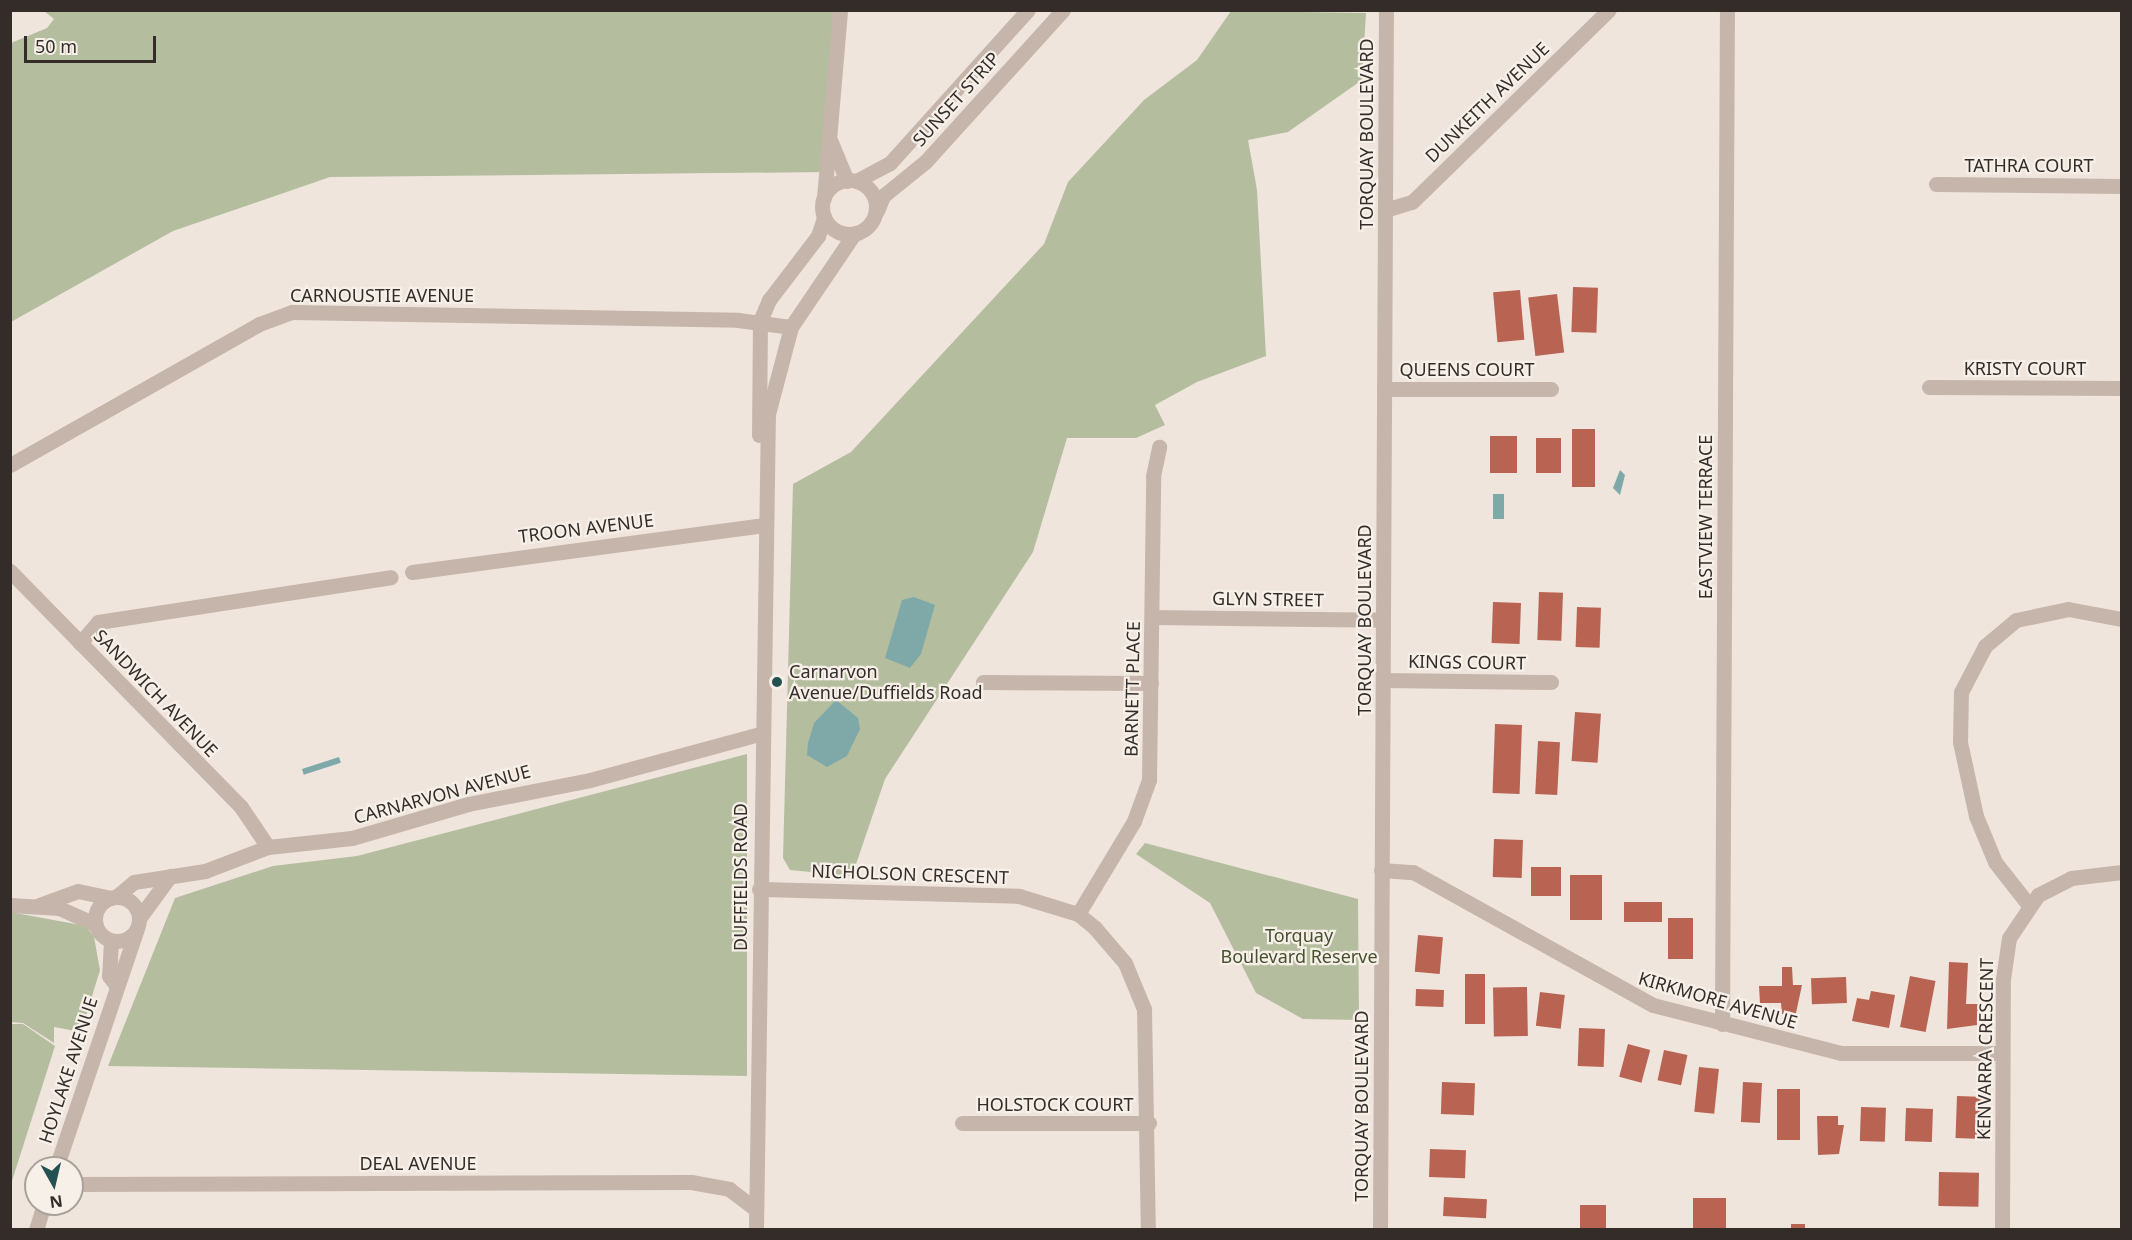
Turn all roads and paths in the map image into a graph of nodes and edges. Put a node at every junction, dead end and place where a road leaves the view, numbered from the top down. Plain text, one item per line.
1 (840, 10) edge
2 (1028, 10) edge
3 (1064, 10) edge
4 (1386, 10) edge
5 (1609, 10) edge
6 (1728, 10) edge
7 (829, 133) junction
8 (853, 181) junction
9 (1936, 184) dead end
10 (2121, 186) edge
11 (824, 198) junction
12 (1385, 210) junction
13 (877, 211) junction
14 (824, 217) junction
15 (854, 234) junction
16 (760, 321) junction
17 (791, 327) junction
18 (1929, 387) dead end
19 (2121, 388) edge
20 (1384, 389) junction
21 (1551, 389) dead end
22 (1159, 447) dead end
23 (10, 465) edge
24 (766, 525) junction
25 (10, 571) edge
26 (412, 572) dead end
27 (391, 577) dead end
28 (1152, 617) junction
29 (2121, 619) edge
30 (1383, 620) junction
31 (80, 643) junction
32 (1383, 680) junction
33 (983, 682) dead end
34 (1551, 682) dead end
35 (1151, 683) junction
36 (759, 734) junction
37 (268, 847) junction
38 (1381, 870) junction
39 (2121, 872) edge
40 (170, 876) junction
41 (759, 890) junction
42 (113, 897) junction
43 (2028, 904) junction
44 (10, 905) edge
45 (39, 905) junction
46 (1078, 914) junction
47 (95, 924) junction
48 (138, 924) junction
49 (111, 941) junction
50 (116, 985) junction
51 (1722, 1024) junction
52 (2002, 1053) junction
53 (962, 1123) dead end
54 (1149, 1123) junction
55 (60, 1156) edge
56 (84, 1184) edge
57 (756, 1209) junction
58 (756, 1230) edge
59 (1148, 1230) edge
60 (1380, 1230) edge
61 (2002, 1230) edge

1 - 7 street
2 - 8 street, SUNSET STRIP
3 - 13 street, SUNSET STRIP
4 - 12 street, TORQUAY BOULEVARD
5 - 12 street, DUNKEITH AVENUE
6 - 51 street, EASTVIEW TERRACE
7 - 8 street
7 - 11 street
8 - 11 street, SUNSET STRIP
8 - 13 street
9 - 10 street, TATHRA COURT
11 - 14 street
12 - 20 street, TORQUAY BOULEVARD
13 - 15 street, SUNSET STRIP
14 - 15 street
14 - 16 street, DUFFIELDS ROAD
15 - 17 street, DUFFIELDS ROAD
16 - 17 street, CARNOUSTIE AVENUE
16 - 23 street, CARNOUSTIE AVENUE
16 - 24 street, DUFFIELDS ROAD
17 - 24 street, DUFFIELDS ROAD
18 - 19 street, KRISTY COURT
20 - 21 street, QUEENS COURT
20 - 30 street, TORQUAY BOULEVARD
22 - 28 street, BARNETT PLACE
24 - 26 street, TROON AVENUE
24 - 36 street, DUFFIELDS ROAD
25 - 31 street, SANDWICH AVENUE
27 - 31 street
28 - 30 street, GLYN STREET
28 - 35 street, BARNETT PLACE
29 - 43 street
30 - 32 street, TORQUAY BOULEVARD
31 - 37 street, SANDWICH AVENUE
32 - 34 street, KINGS COURT
32 - 38 street, TORQUAY BOULEVARD
33 - 35 street
35 - 46 street, BARNETT PLACE
36 - 37 street, CARNARVON AVENUE
36 - 41 street, DUFFIELDS ROAD
37 - 40 street, CARNARVON AVENUE
38 - 51 street, KIRKMORE AVENUE
38 - 60 street, TORQUAY BOULEVARD
39 - 43 street
40 - 42 street, CARNARVON AVENUE
40 - 48 street
41 - 46 street, NICHOLSON CRESCENT
41 - 57 street, DUFFIELDS ROAD
42 - 45 street
42 - 47 street
42 - 48 street
43 - 52 street, KENVARRA CRESCENT
44 - 45 street
45 - 47 street
46 - 54 street, NICHOLSON CRESCENT
47 - 49 street
48 - 49 street
48 - 50 street, HOYLAKE AVENUE
49 - 50 street, HOYLAKE AVENUE
50 - 55 street, HOYLAKE AVENUE
51 - 52 street, KIRKMORE AVENUE
52 - 61 street, KENVARRA CRESCENT
53 - 54 street, HOLSTOCK COURT
54 - 59 street, NICHOLSON CRESCENT
56 - 57 street, DEAL AVENUE
57 - 58 street, DUFFIELDS ROAD

